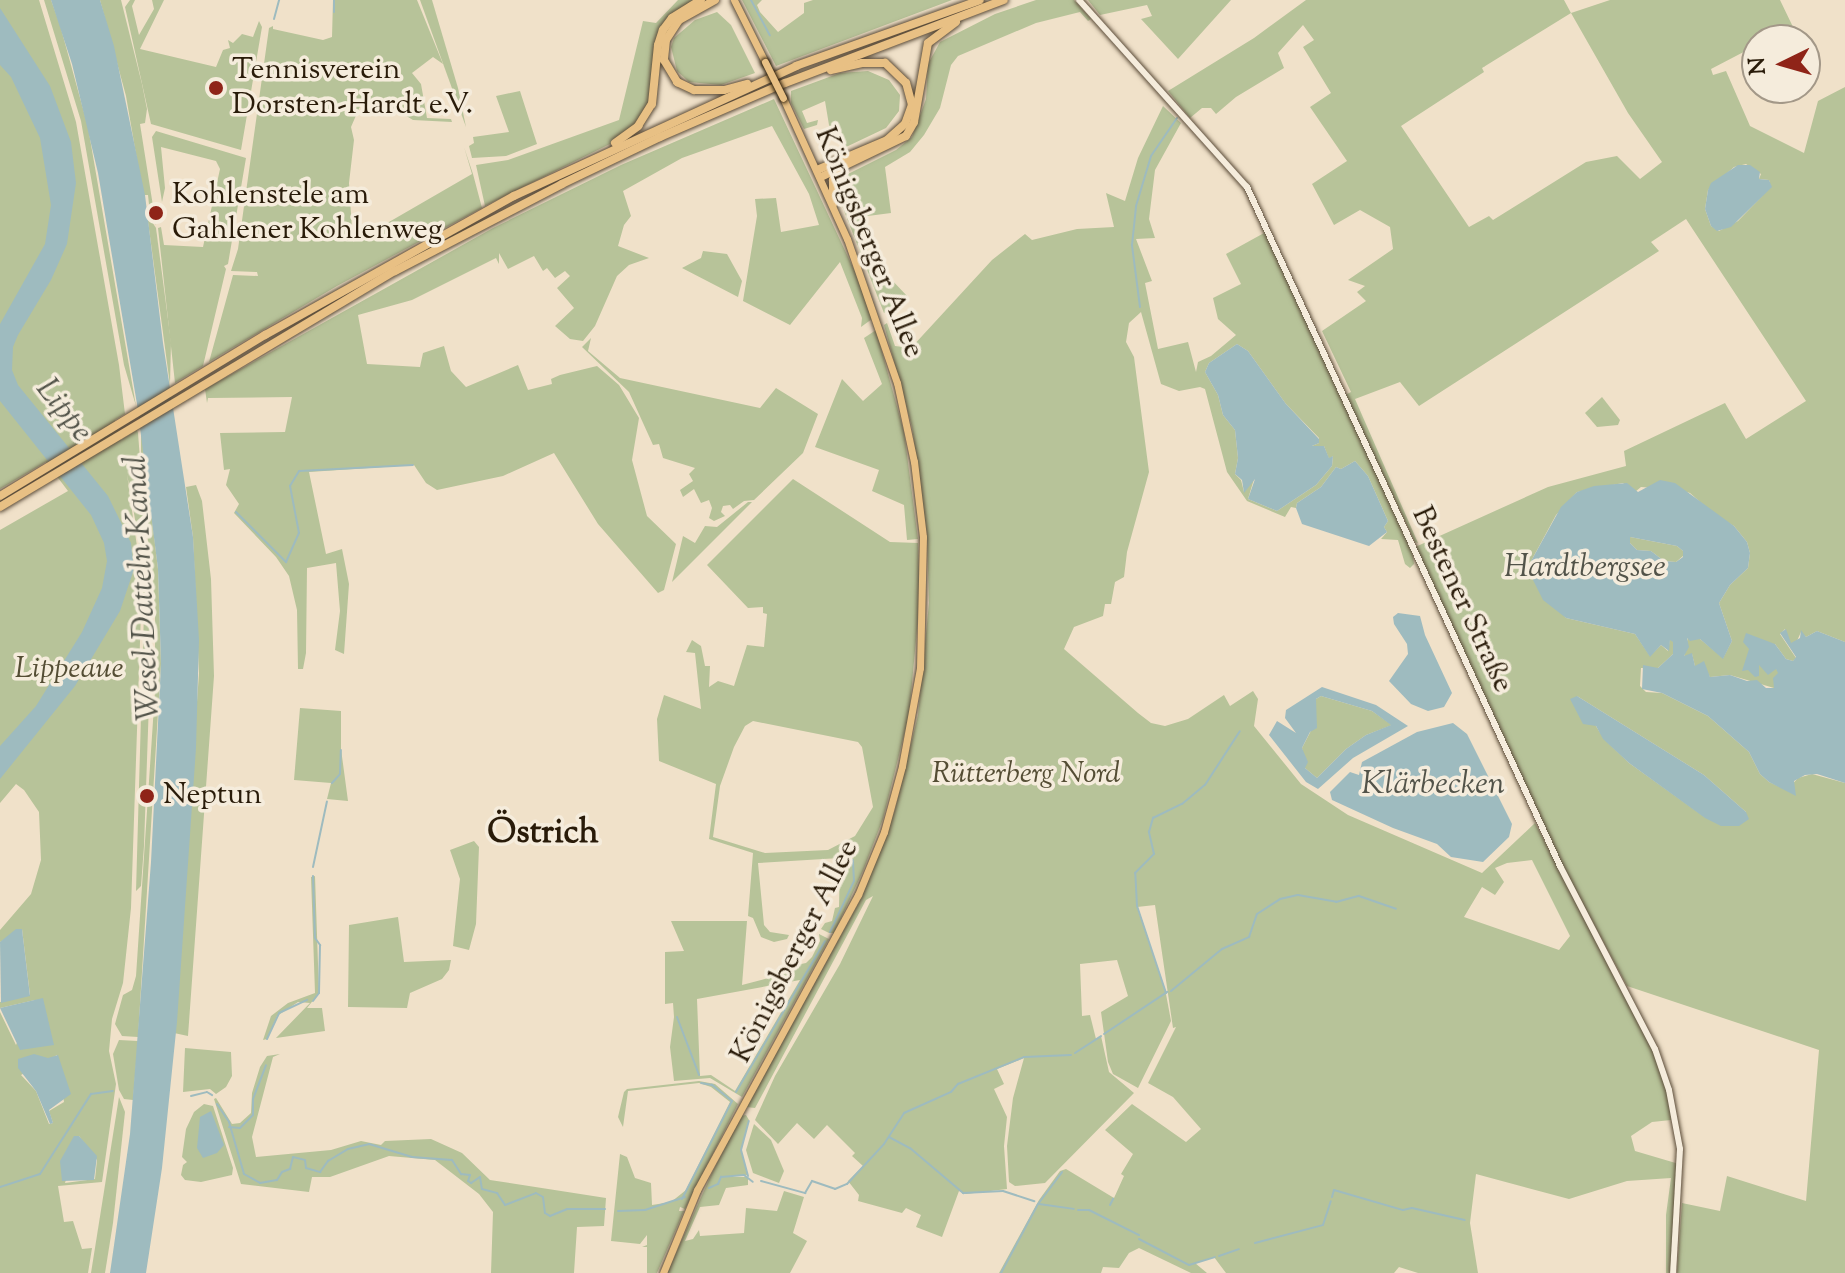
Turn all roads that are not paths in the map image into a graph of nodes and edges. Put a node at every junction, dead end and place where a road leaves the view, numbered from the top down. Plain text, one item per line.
1 (701, 0) edge
2 (715, 0) edge
3 (734, 0) edge
4 (980, 0) edge
5 (1007, 0) edge
6 (1079, 0) edge
7 (796, 66) junction
8 (785, 83) junction
9 (840, 169) junction
10 (819, 174) junction
11 (554, 177) junction
12 (833, 204) junction
13 (28, 485) junction
14 (0, 496) edge
15 (0, 507) edge
16 (663, 1273) edge
17 (1673, 1273) edge

1 - 11 highway
2 - 7 highway
3 - 10 main road, Königsberger Allee, bridge
4 - 7 highway
5 - 8 highway
5 - 9 highway
6 - 17 street, Bestener Straße
7 - 11 highway
8 - 10 highway
8 - 13 highway
9 - 10 highway
9 - 12 highway
10 - 12 main road, Königsberger Allee
11 - 13 highway
12 - 16 main road, Königsberger Allee
13 - 14 highway
13 - 15 highway

